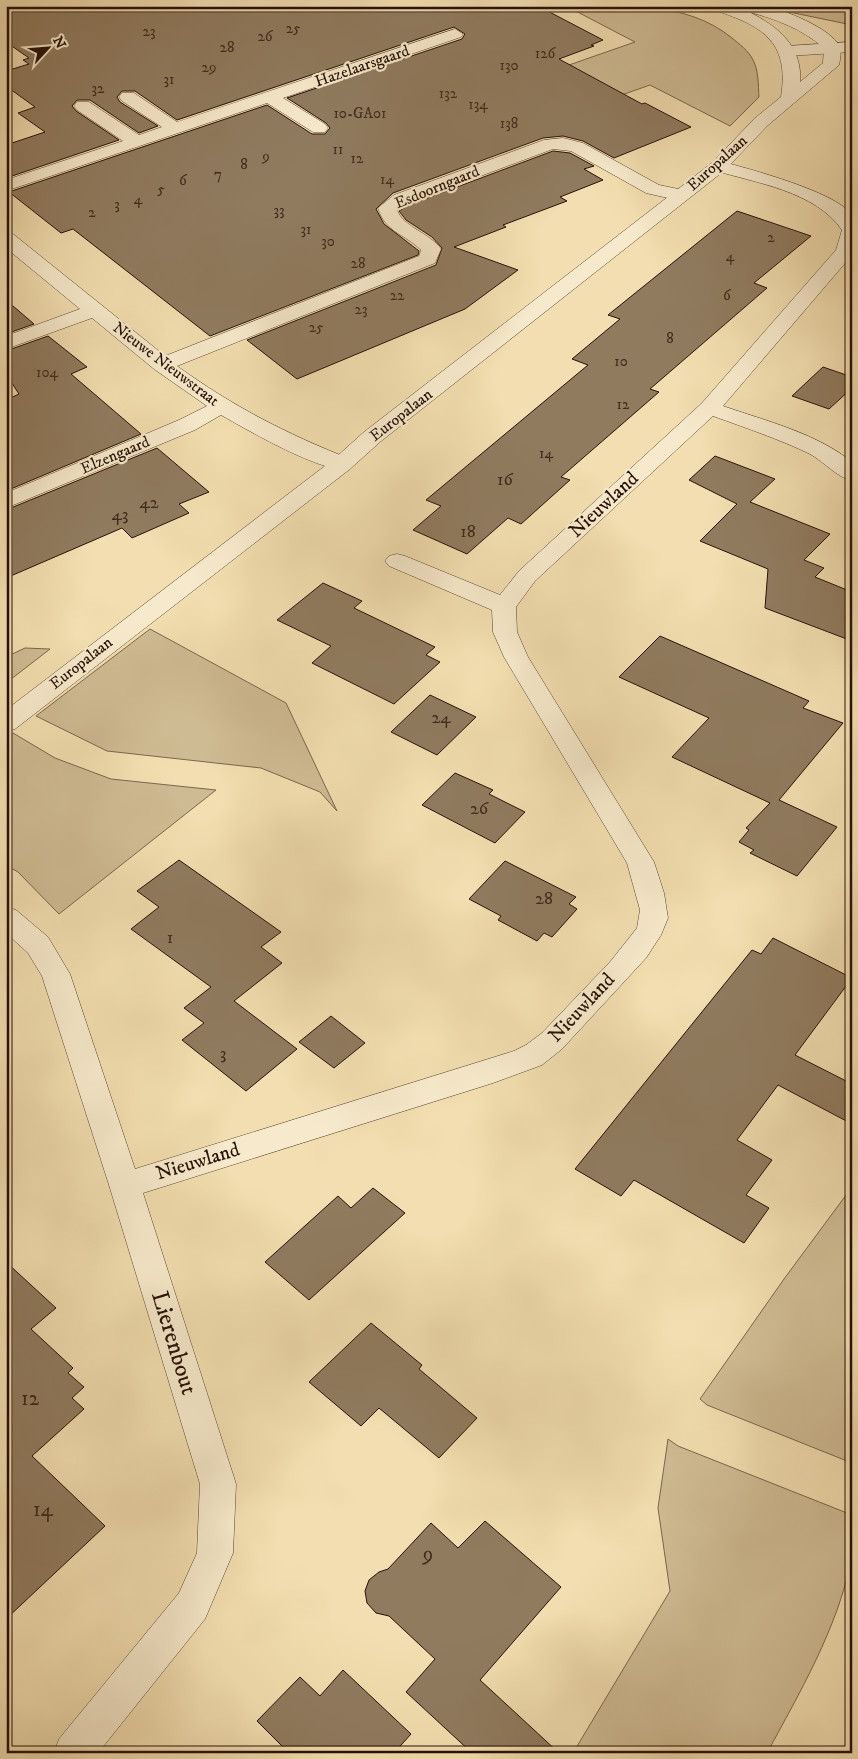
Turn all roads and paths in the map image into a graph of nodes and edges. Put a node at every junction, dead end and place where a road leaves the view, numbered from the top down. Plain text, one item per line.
1 (717, 6) edge
2 (746, 6) edge
3 (454, 34) dead end
4 (852, 47) edge
5 (832, 48) junction
6 (787, 50) junction
7 (128, 97) dead end
8 (269, 97) junction
9 (789, 100) junction
10 (83, 106) dead end
11 (319, 128) dead end
12 (176, 129) junction
13 (137, 142) junction
14 (718, 166) junction
15 (6, 186) edge
16 (681, 195) junction
17 (852, 230) edge
18 (6, 238) edge
19 (95, 310) junction
20 (6, 344) edge
21 (162, 365) junction
22 (222, 406) junction
23 (710, 408) junction
24 (342, 464) junction
25 (852, 474) edge
26 (6, 500) edge
27 (397, 561) dead end
28 (504, 606) junction
29 (6, 723) edge
30 (6, 917) edge
31 (125, 1185) junction
32 (73, 1753) edge

1 - 6 street
2 - 5 street
3 - 8 street, Hazelaarsgaard
4 - 5 street
5 - 6 street
5 - 9 street, Europalaan
6 - 9 street
7 - 12 street
8 - 11 street
8 - 12 street, Hazelaarsgaard
9 - 14 street, Europalaan
10 - 13 street
12 - 13 street, Hazelaarsgaard
13 - 15 street, Hazelaarsgaard
14 - 16 street, Europalaan
14 - 17 street, Nieuwland
16 - 21 street, Esdoorngaard
16 - 24 street, Europalaan
17 - 23 street, Nieuwland
18 - 19 street, Nieuwe Nieuwstraat
19 - 20 street
19 - 21 street, Nieuwe Nieuwstraat
21 - 22 street, Nieuwe Nieuwstraat
22 - 24 street, Nieuwe Nieuwstraat
22 - 26 street, Elzengaard
23 - 25 street
23 - 28 street, Nieuwland
24 - 29 street, Europalaan
27 - 28 street
28 - 31 street, Nieuwland
30 - 31 street, Lierenbout
31 - 32 street, Lierenbout

